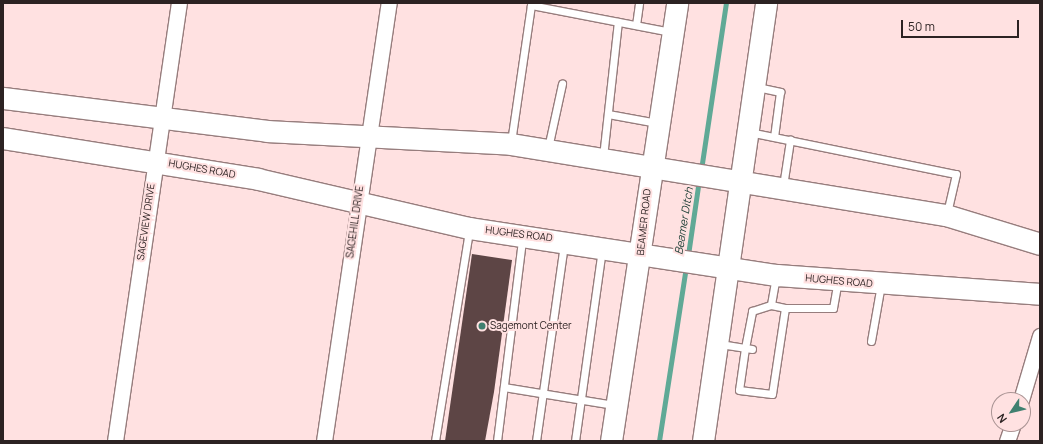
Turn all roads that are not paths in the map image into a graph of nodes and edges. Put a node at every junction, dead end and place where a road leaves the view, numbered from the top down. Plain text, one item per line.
1 (179, 3) edge
2 (389, 3) edge
3 (639, 3) edge
4 (677, 3) edge
5 (766, 3) edge
6 (618, 22) junction
7 (636, 25) junction
8 (673, 32) junction
9 (562, 84) dead end
10 (754, 87) junction
11 (3, 98) edge
12 (608, 114) junction
13 (161, 118) junction
14 (658, 123) junction
15 (748, 132) junction
16 (367, 134) junction
17 (774, 137) junction
18 (3, 138) edge
19 (790, 140) junction
20 (511, 144) junction
21 (548, 151) junction
22 (155, 160) junction
23 (603, 160) junction
24 (658, 170) junction
25 (735, 183) junction
26 (783, 190) junction
27 (358, 203) junction
28 (946, 215) junction
29 (470, 228) junction
30 (523, 234) junction
31 (564, 240) junction
32 (1040, 244) edge
33 (602, 246) junction
34 (647, 254) junction
35 (721, 266) junction
36 (777, 275) junction
37 (838, 281) junction
38 (880, 284) junction
39 (1040, 294) edge
40 (771, 305) junction
41 (785, 308) junction
42 (772, 334) dead end
43 (780, 336) junction
44 (1040, 336) edge
45 (871, 341) dead end
46 (717, 344) junction
47 (749, 349) junction
48 (770, 352) dead end
49 (778, 354) junction
50 (766, 374) dead end
51 (774, 375) junction
52 (504, 387) junction
53 (1023, 392) edge
54 (542, 393) junction
55 (581, 400) junction
56 (616, 405) junction
57 (116, 441) edge
58 (324, 441) edge
59 (435, 441) edge
60 (497, 441) edge
61 (536, 441) edge
62 (575, 441) edge
63 (611, 441) edge
64 (703, 441) edge

1 - 13 street, SAGEVIEW DRIVE
2 - 16 street, SAGEHILL DRIVE
3 - 7 lane
4 - 8 main road, BEAMER ROAD
5 - 10 main road
6 - 7 lane
6 - 12 lane
6 - 20 lane
7 - 8 lane
8 - 14 main road, BEAMER ROAD
9 - 21 lane
10 - 15 main road
10 - 17 lane
11 - 13 main road
12 - 14 lane
12 - 23 lane
13 - 16 main road
13 - 22 street, SAGEVIEW DRIVE
14 - 24 main road, BEAMER ROAD
15 - 17 lane
15 - 25 main road
16 - 20 main road
16 - 27 street, SAGEHILL DRIVE
17 - 19 lane
18 - 22 main road, HUGHES ROAD
19 - 26 lane
19 - 28 lane
20 - 21 main road
21 - 23 main road
22 - 27 main road, HUGHES ROAD
22 - 57 street, SAGEVIEW DRIVE
23 - 24 main road
24 - 25 main road
24 - 34 main road, BEAMER ROAD
25 - 26 main road
25 - 35 main road
26 - 28 main road
27 - 29 main road, HUGHES ROAD
27 - 58 street, SAGEHILL DRIVE
28 - 32 main road
29 - 30 main road, HUGHES ROAD
29 - 59 lane
30 - 31 main road, HUGHES ROAD
30 - 52 lane
31 - 33 main road, HUGHES ROAD
31 - 54 lane
33 - 34 main road, HUGHES ROAD
33 - 55 lane
34 - 35 main road, HUGHES ROAD
34 - 56 main road, BEAMER ROAD
35 - 36 main road, HUGHES ROAD
35 - 46 main road
36 - 37 main road, HUGHES ROAD
36 - 40 lane
37 - 38 main road, HUGHES ROAD
37 - 41 lane
38 - 39 main road, HUGHES ROAD
38 - 45 lane
40 - 41 lane
40 - 47 lane
41 - 43 lane
42 - 43 lane
43 - 49 lane
44 - 53 street
46 - 47 lane
46 - 64 main road
47 - 51 lane
48 - 49 lane
49 - 51 lane
50 - 51 lane
52 - 54 lane
52 - 60 lane
54 - 55 lane
54 - 61 lane
55 - 56 lane
55 - 62 lane
56 - 63 main road, BEAMER ROAD

